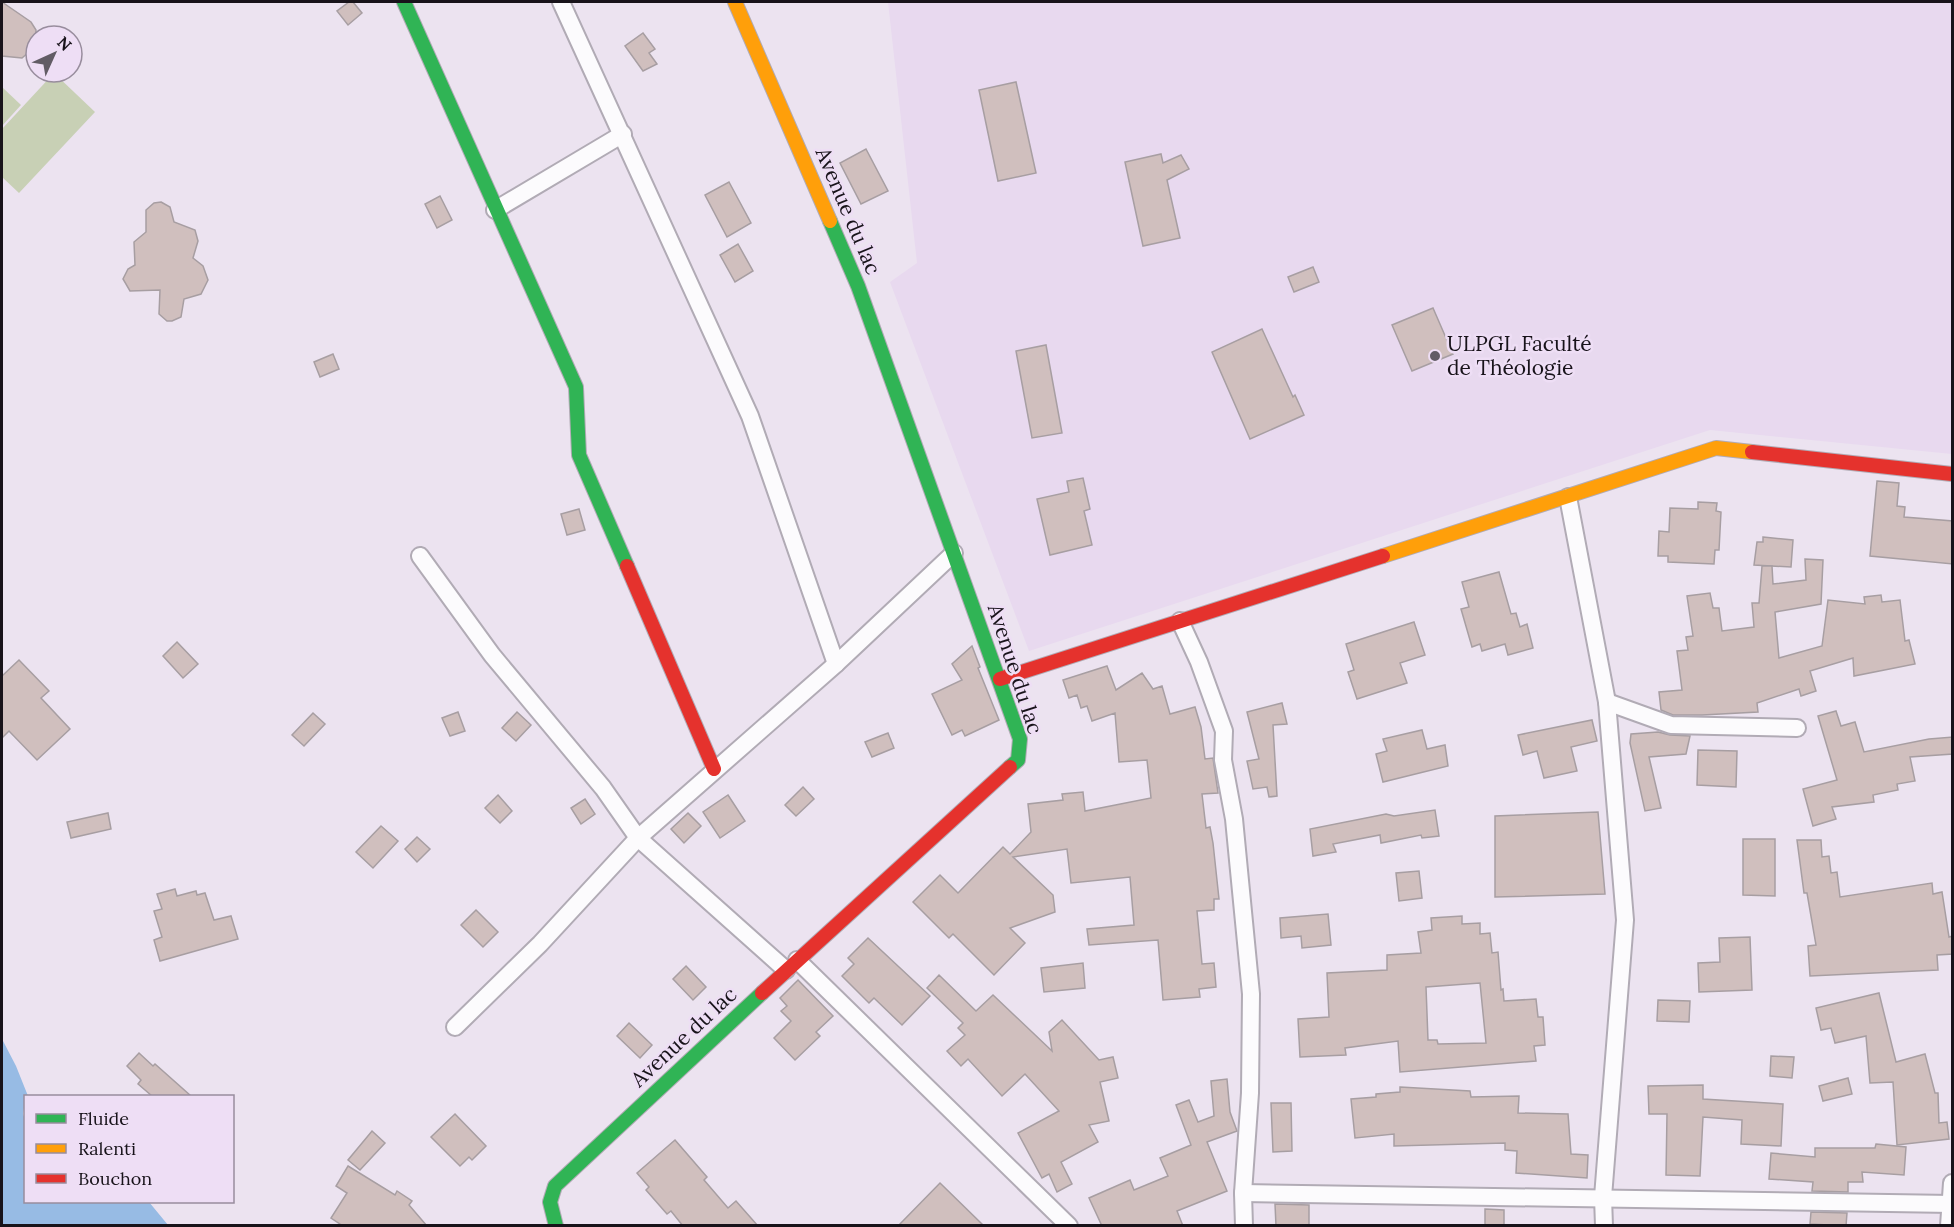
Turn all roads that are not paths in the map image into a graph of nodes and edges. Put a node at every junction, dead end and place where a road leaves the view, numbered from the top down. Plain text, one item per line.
1 (404, 2) edge
2 (561, 2) edge
3 (735, 2) edge
4 (623, 135) junction
5 (495, 210) junction
6 (1953, 474) edge
7 (1568, 497) junction
8 (954, 554) junction
9 (420, 556) dead end
10 (1180, 621) junction
11 (836, 664) junction
12 (1000, 679) junction
13 (1607, 702) junction
14 (1797, 728) dead end
15 (714, 769) junction
16 (638, 838) junction
17 (791, 965) junction
18 (454, 1027) dead end
19 (1953, 1183) edge
20 (1243, 1193) junction
21 (1603, 1197) junction
22 (1951, 1204) edge
23 (556, 1226) edge
24 (1069, 1226) edge
25 (1244, 1226) edge
26 (1604, 1226) edge
27 (1949, 1226) edge

1 - 5 street
2 - 4 street
3 - 8 street, Avenue du lac
4 - 5 street
4 - 11 street
5 - 15 street
6 - 7 street
7 - 10 street
7 - 13 street
8 - 11 street
8 - 12 street, Avenue du lac
9 - 16 street
10 - 12 street
10 - 20 street
11 - 15 street
12 - 17 street, Avenue du lac
13 - 14 street
13 - 21 street
15 - 16 street
16 - 17 street
16 - 18 street
17 - 23 street, Avenue du lac
17 - 24 street
19 - 22 street
20 - 21 street
20 - 25 street
21 - 22 street
21 - 26 street
22 - 27 street

